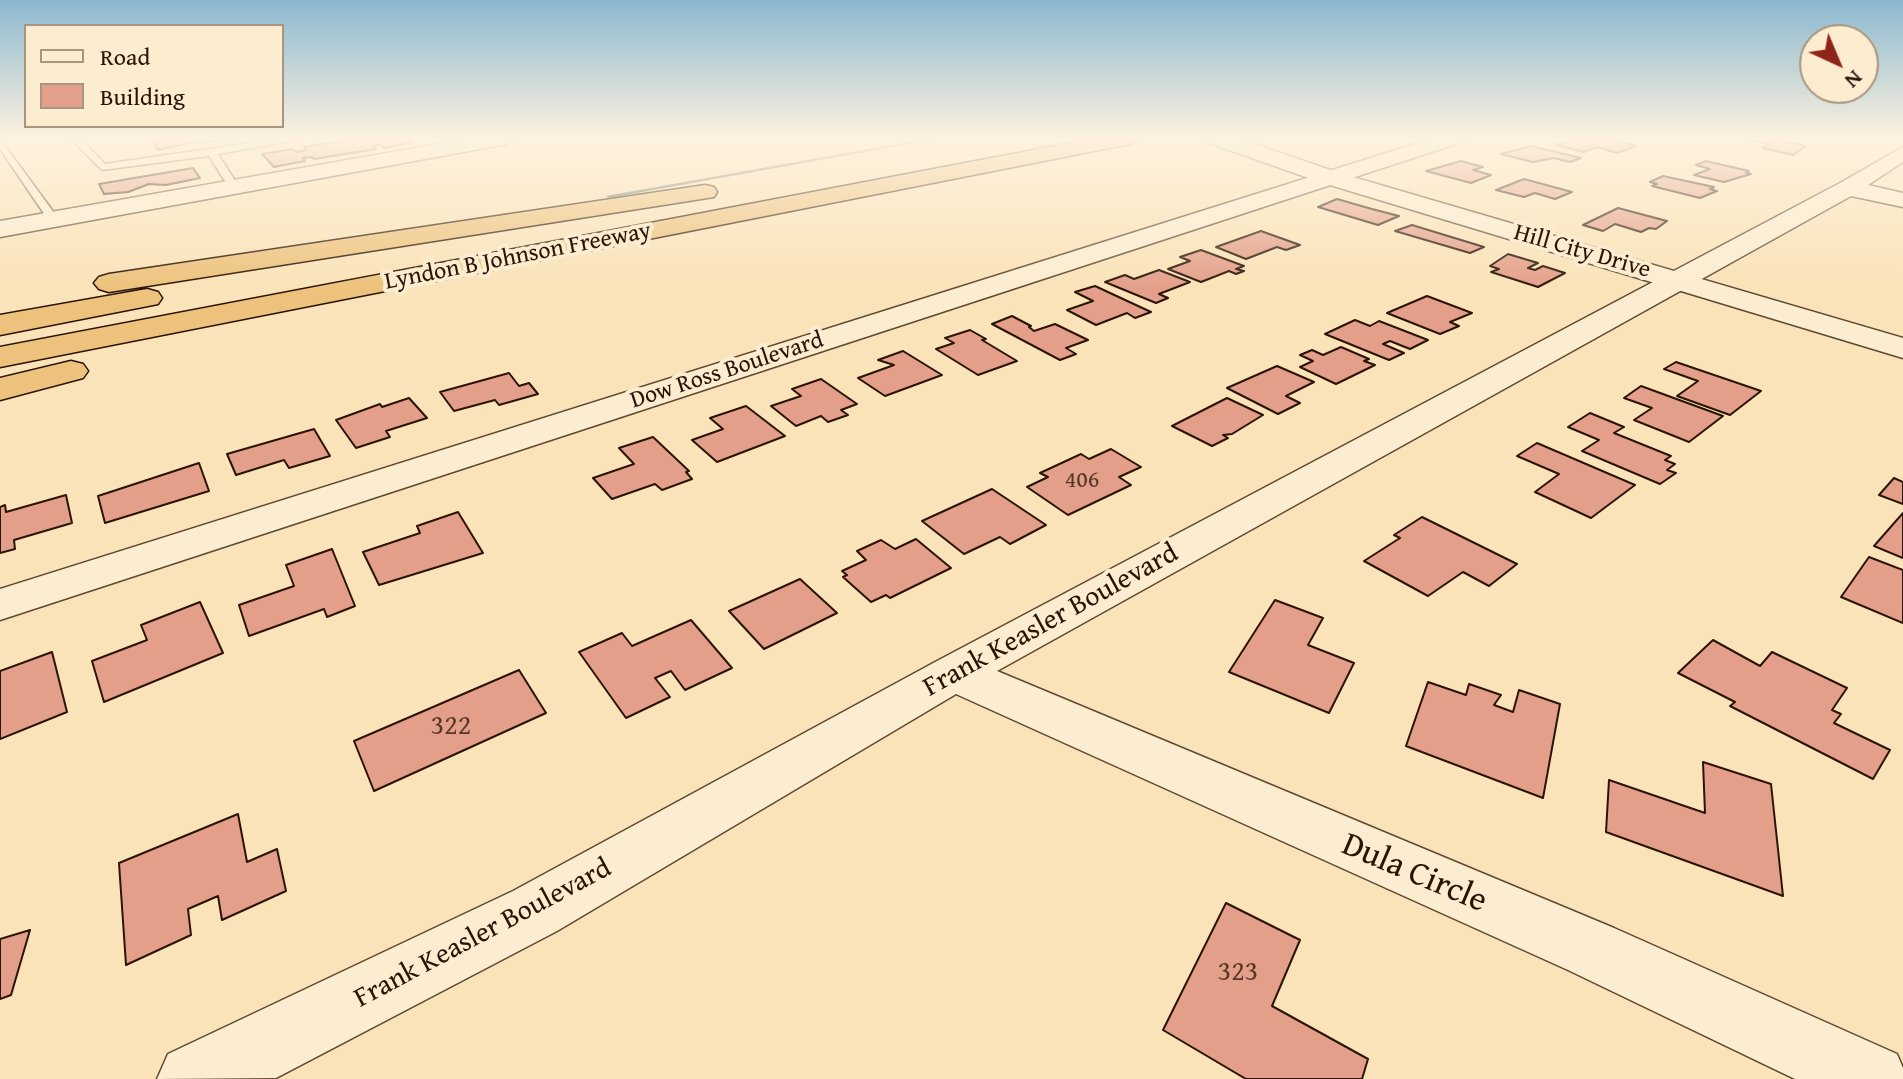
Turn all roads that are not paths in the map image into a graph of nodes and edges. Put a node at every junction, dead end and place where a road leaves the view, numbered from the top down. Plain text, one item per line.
1 (27, 188) edge
2 (226, 188) edge
3 (739, 188) edge
4 (878, 188) edge
5 (879, 188) edge
6 (1298, 188) edge
7 (1393, 188) edge
8 (1848, 188) edge
9 (1850, 188) edge
10 (727, 189) dead end
11 (1903, 200) edge
12 (53, 219) junction
13 (0, 229) edge
14 (1688, 274) junction
15 (0, 299) edge
16 (0, 325) edge
17 (1903, 328) edge
18 (1903, 348) edge
19 (0, 357) edge
20 (0, 389) edge
21 (0, 605) edge
22 (954, 673) junction
23 (193, 1079) edge
24 (1872, 1079) edge

1 - 12 lane
2 - 12 street
3 - 16 highway, Lyndon B Johnson Freeway
4 - 19 highway, Lyndon B Johnson Freeway
5 - 20 highway
6 - 21 street, Dow Ross Boulevard
7 - 14 street, Hill City Drive
8 - 14 street, Frank Keasler Boulevard
9 - 11 street
10 - 15 highway
12 - 13 street
14 - 17 street, Hill City Drive
14 - 18 street, Hill City Drive
14 - 22 street, Frank Keasler Boulevard
22 - 23 street, Frank Keasler Boulevard
22 - 24 street, Dula Circle

